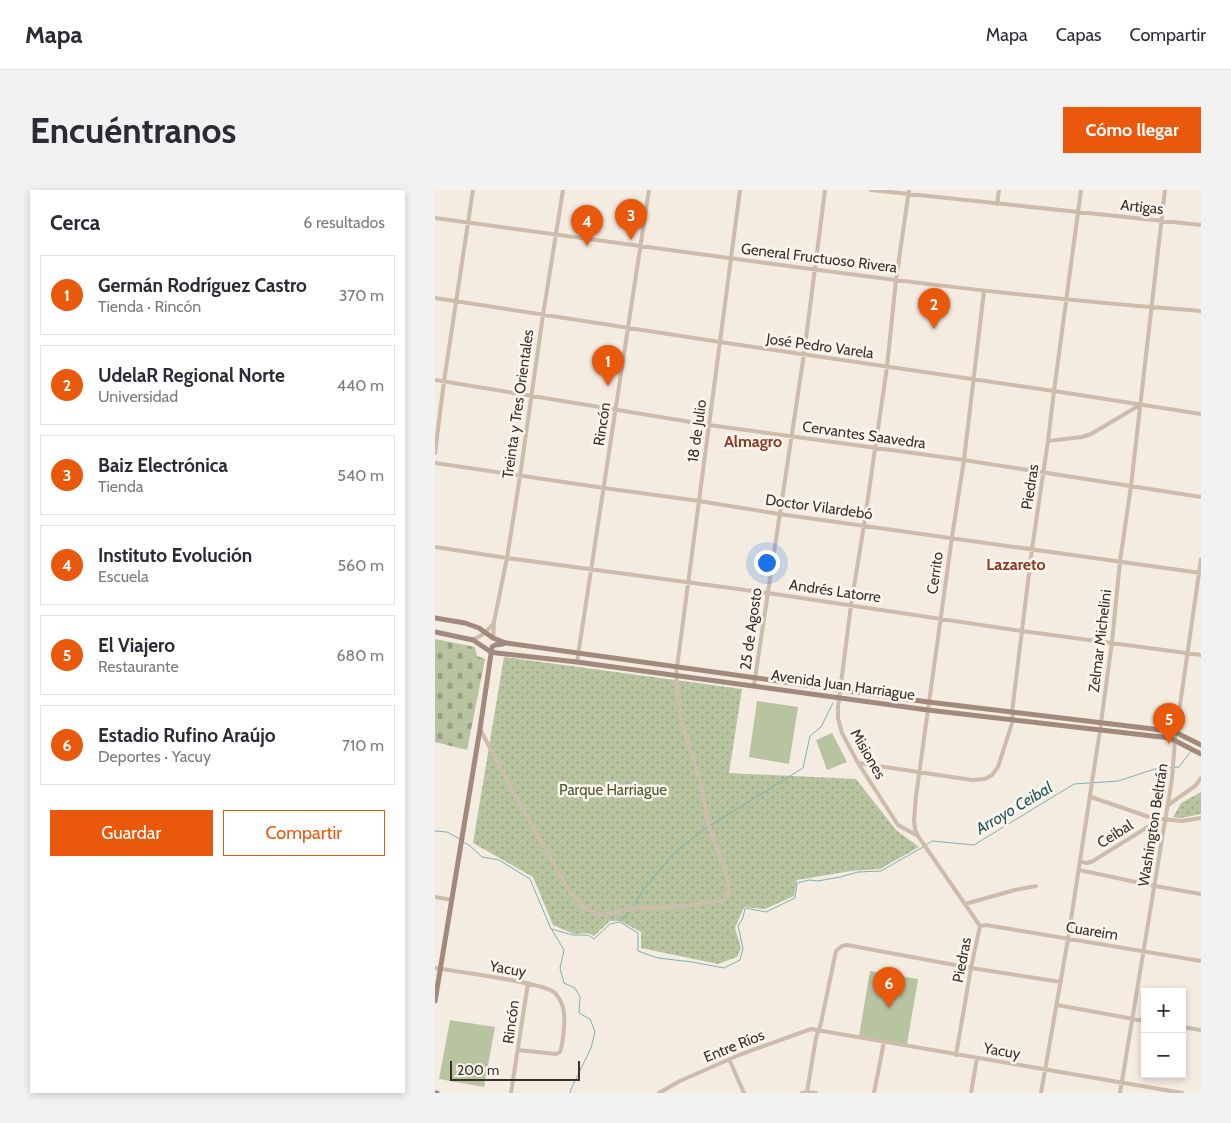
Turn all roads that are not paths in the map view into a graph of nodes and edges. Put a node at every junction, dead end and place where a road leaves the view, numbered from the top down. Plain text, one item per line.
1 (473, 190) edge
2 (563, 190) edge
3 (649, 190) edge
4 (740, 190) edge
5 (825, 190) edge
6 (871, 190) edge
7 (999, 190) edge
8 (1081, 190) edge
9 (1165, 190) edge
10 (908, 192) edge
11 (997, 204) junction
12 (1078, 212) junction
13 (435, 218) edge
14 (1162, 221) junction
15 (468, 223) junction
16 (1201, 225) edge
17 (556, 235) junction
18 (641, 246) junction
19 (731, 258) junction
20 (816, 270) junction
21 (896, 280) junction
22 (984, 291) junction
23 (435, 298) edge
24 (1067, 299) junction
25 (456, 301) junction
26 (1152, 307) junction
27 (1201, 311) edge
28 (543, 315) junction
29 (628, 328) junction
30 (720, 342) junction
31 (804, 354) junction
32 (887, 367) junction
33 (973, 379) junction
34 (435, 380) edge
35 (444, 381) junction
36 (1054, 391) junction
37 (532, 396) junction
38 (1141, 405) junction
39 (616, 410) junction
40 (1201, 414) edge
41 (709, 425) junction
42 (791, 436) junction
43 (1049, 440) junction
44 (875, 448) junction
45 (435, 453) edge
46 (963, 460) junction
47 (435, 463) edge
48 (1044, 472) junction
49 (520, 476) junction
50 (1131, 486) junction
51 (604, 488) junction
52 (1201, 496) edge
53 (699, 501) junction
54 (779, 514) junction
55 (864, 525) junction
56 (952, 537) junction
57 (435, 547) edge
58 (1032, 549) junction
59 (507, 558) junction
60 (1201, 559) edge
61 (1120, 561) junction
62 (591, 568) junction
63 (1200, 573) edge
64 (688, 582) junction
65 (767, 593) junction
66 (851, 605) junction
67 (435, 618) edge
68 (941, 618) junction
69 (494, 622) junction
70 (1022, 631) junction
71 (435, 632) edge
72 (485, 633) junction
73 (493, 638) junction
74 (473, 640) junction
75 (1112, 642) junction
76 (506, 644) junction
77 (494, 653) junction
78 (1187, 653) junction
79 (578, 654) junction
80 (1201, 655) edge
81 (577, 662) junction
82 (677, 667) junction
83 (676, 675) junction
84 (755, 678) junction
85 (754, 685) junction
86 (840, 690) junction
87 (839, 697) junction
88 (929, 702) junction
89 (928, 710) junction
90 (1013, 712) junction
91 (1013, 720) junction
92 (1101, 722) junction
93 (480, 729) junction
94 (1100, 730) junction
95 (1177, 733) junction
96 (1175, 740) junction
97 (1201, 745) edge
98 (1199, 753) edge
99 (858, 764) junction
100 (919, 772) junction
101 (1201, 778) edge
102 (1091, 797) junction
103 (1168, 805) junction
104 (1201, 818) edge
105 (1159, 819) junction
106 (1166, 820) junction
107 (918, 836) junction
108 (1081, 862) junction
109 (1079, 870) junction
110 (1036, 886) dead end
111 (1155, 886) junction
112 (1201, 894) edge
113 (435, 897) edge
114 (452, 900) junction
115 (965, 904) junction
116 (980, 926) junction
117 (1068, 939) junction
118 (1144, 951) junction
119 (1201, 961) edge
120 (971, 968) junction
121 (437, 970) edge
122 (1061, 982) junction
123 (528, 984) junction
124 (435, 1001) edge
125 (1057, 1006) junction
126 (1133, 1019) junction
127 (1141, 1020) edge
128 (1186, 1028) edge
129 (1201, 1030) edge
130 (819, 1031) junction
131 (883, 1042) junction
132 (518, 1050) junction
133 (956, 1055) junction
134 (977, 1058) junction
135 (729, 1059) junction
136 (1045, 1069) junction
137 (1122, 1083) junction
138 (807, 1092) junction
139 (511, 1093) edge
140 (659, 1093) edge
141 (744, 1093) edge
142 (802, 1093) edge
143 (816, 1093) edge
144 (874, 1093) edge
145 (971, 1093) edge
146 (1041, 1093) edge
147 (1120, 1093) edge
148 (1182, 1093) edge

1 - 15 street
2 - 17 street, Treinta y Tres Orientales
3 - 18 street, Rincón
4 - 19 street, 18 de Julio
5 - 20 street, 25 de Agosto
6 - 10 street, Artigas
7 - 11 street
8 - 12 street, Piedras
9 - 14 street, Zelmar Michelini
10 - 11 street, Artigas
10 - 21 street, Misiones
11 - 12 street, Artigas
12 - 14 street, Artigas
12 - 24 street, Piedras
13 - 15 street, General Fructuoso Rivera
14 - 16 street, Artigas
14 - 26 street, Zelmar Michelini
15 - 17 street, General Fructuoso Rivera
15 - 25 street
17 - 18 street, General Fructuoso Rivera
17 - 28 street, Treinta y Tres Orientales
18 - 19 street, General Fructuoso Rivera
18 - 29 street, Rincón
19 - 20 street, General Fructuoso Rivera
19 - 30 street, 18 de Julio
20 - 21 street, General Fructuoso Rivera
20 - 31 street, 25 de Agosto
21 - 22 street, General Fructuoso Rivera
21 - 32 street, Misiones
22 - 24 street, General Fructuoso Rivera
22 - 33 street, Cerrito
23 - 25 street, José Pedro Varela
24 - 26 street, General Fructuoso Rivera
24 - 36 street, Piedras
25 - 28 street, José Pedro Varela
25 - 35 street
26 - 27 street, General Fructuoso Rivera
26 - 38 street, Zelmar Michelini
28 - 29 street, José Pedro Varela
28 - 37 street, Treinta y Tres Orientales
29 - 30 street, José Pedro Varela
29 - 39 street, Rincón
30 - 31 street, José Pedro Varela
30 - 41 street, 18 de Julio
31 - 32 street, José Pedro Varela
31 - 42 street, 25 de Agosto
32 - 33 street, José Pedro Varela
32 - 44 street, Misiones
33 - 36 street, José Pedro Varela
33 - 46 street, Cerrito
34 - 35 street, Cervantes Saavedra
35 - 37 street, Cervantes Saavedra
35 - 45 street
36 - 38 street, José Pedro Varela
36 - 43 street, Piedras
37 - 39 street, Cervantes Saavedra
37 - 49 street, Treinta y Tres Orientales
38 - 40 street, José Pedro Varela
38 - 43 street
38 - 50 street, Zelmar Michelini
39 - 41 street, Cervantes Saavedra
39 - 51 street, Rincón
41 - 42 street, Cervantes Saavedra
41 - 53 street, 18 de Julio
42 - 44 street, Cervantes Saavedra
42 - 54 street, 25 de Agosto
43 - 48 street, Piedras
44 - 46 street, Cervantes Saavedra
44 - 55 street, Misiones
46 - 48 street, Cervantes Saavedra
46 - 56 street, Cerrito
47 - 49 street, Doctor Vilardebó
48 - 50 street, Cervantes Saavedra
48 - 58 street, Piedras
49 - 51 street, Doctor Vilardebó
49 - 59 street, Treinta y Tres Orientales
50 - 52 street, Cervantes Saavedra
50 - 61 street, Zelmar Michelini
51 - 53 street, Doctor Vilardebó
51 - 62 street, Rincón
53 - 54 street, Doctor Vilardebó
53 - 64 street, 18 de Julio
54 - 55 street, Doctor Vilardebó
54 - 65 street, 25 de Agosto
55 - 56 street, Doctor Vilardebó
55 - 66 street, Misiones
56 - 58 street, Doctor Vilardebó
56 - 68 street, Cerrito
57 - 59 street, Andrés Latorre
58 - 61 street, Doctor Vilardebó
58 - 70 street, Piedras
59 - 62 street, Andrés Latorre
59 - 69 street, Treinta y Tres Orientales
60 - 63 street, Washington Beltrán
61 - 63 street, Doctor Vilardebó
61 - 75 street, Zelmar Michelini
62 - 64 street, Andrés Latorre
62 - 79 street, Rincón
63 - 78 street, Washington Beltrán
64 - 65 street, Andrés Latorre
64 - 82 street, 18 de Julio
65 - 66 street, Andrés Latorre
65 - 84 street, 25 de Agosto
66 - 68 street, Andrés Latorre
66 - 86 street, Misiones
67 - 72 street, Avenida Juan Harriague
68 - 70 street, Andrés Latorre
68 - 88 street, Cerrito
69 - 72 street, Treinta y Tres Orientales
69 - 73 street, Treinta y Tres Orientales
70 - 75 street, Andrés Latorre
70 - 90 street, Piedras
71 - 74 street, Avenida Juan Harriague
72 - 73 street, Avenida Juan Harriague
72 - 74 street, Treinta y Tres Orientales
73 - 76 street, Avenida Juan Harriague
74 - 77 street, Avenida Juan Harriague
75 - 78 street, Andrés Latorre
75 - 92 street, Zelmar Michelini
76 - 77 street
76 - 77 street
76 - 79 street, Avenida Juan Harriague
77 - 81 street, Avenida Juan Harriague
77 - 93 street
78 - 80 street, Andrés Latorre
78 - 95 street, Washington Beltrán
79 - 81 street, Rincón
79 - 82 street, Avenida Juan Harriague
81 - 83 street, Avenida Juan Harriague
82 - 83 street, 18 de Julio
82 - 84 street, Avenida Juan Harriague
83 - 85 street, Avenida Juan Harriague
83 - 93 street, 18 de Julio
84 - 85 street, 25 de Agosto
84 - 86 street, Avenida Juan Harriague
85 - 87 street, Avenida Juan Harriague
86 - 87 street, Misiones
86 - 88 street, Avenida Juan Harriague
87 - 89 street, Avenida Juan Harriague
87 - 99 street, Misiones
88 - 89 street, Cerrito
88 - 90 street, Avenida Juan Harriague
89 - 91 street, Avenida Juan Harriague
89 - 100 street, Cerrito
90 - 91 street, Piedras
90 - 92 street, Avenida Juan Harriague
91 - 94 street, Avenida Juan Harriague
91 - 100 street, Piedras
92 - 94 street, Zelmar Michelini
92 - 95 street, Avenida Juan Harriague
93 - 114 street
94 - 96 street, Avenida Juan Harriague
94 - 102 street, Zelmar Michelini
95 - 96 street, Washington Beltrán
95 - 97 street, Avenida Juan Harriague
96 - 98 street, Avenida Juan Harriague
96 - 103 street, Washington Beltrán
99 - 100 street
99 - 107 street, Misiones
100 - 107 street, Cerrito
101 - 103 street
102 - 105 street
102 - 108 street, Zelmar Michelini
103 - 106 street, Washington Beltrán
104 - 106 street
105 - 106 street
105 - 108 street, Ceibal
106 - 111 street, Washington Beltrán
107 - 115 street, Piedras
108 - 109 street, Zelmar Michelini
109 - 111 street
109 - 117 street, Zelmar Michelini
110 - 115 street
111 - 112 street
111 - 118 street, Washington Beltrán
113 - 114 street
114 - 121 street
115 - 116 street, Piedras
116 - 117 street, Cuareim
116 - 120 street, Piedras
117 - 118 street, Cuareim
117 - 122 street, Zelmar Michelini
118 - 119 street, Cuareim
118 - 126 street, Washington Beltrán
120 - 122 street
120 - 130 street
120 - 133 street, Piedras
121 - 123 street, Yacuy
121 - 124 street
122 - 125 street, Zelmar Michelini
123 - 132 street, Rincón
123 - 132 street, Yacuy
125 - 126 street
125 - 136 street, Zelmar Michelini
126 - 127 street
126 - 137 street, Washington Beltrán
128 - 129 street
130 - 131 street, Yacuy
130 - 135 street, Entre Ríos
130 - 138 street
131 - 133 street, Yacuy
131 - 144 street
132 - 139 street, Rincón
133 - 134 street, Yacuy
134 - 136 street, Yacuy
134 - 145 street
135 - 140 street, Entre Ríos
135 - 141 street
136 - 137 street, Yacuy
136 - 146 street, Zelmar Michelini
137 - 147 street, Washington Beltrán
137 - 148 street, Yacuy
138 - 142 street
138 - 143 street

